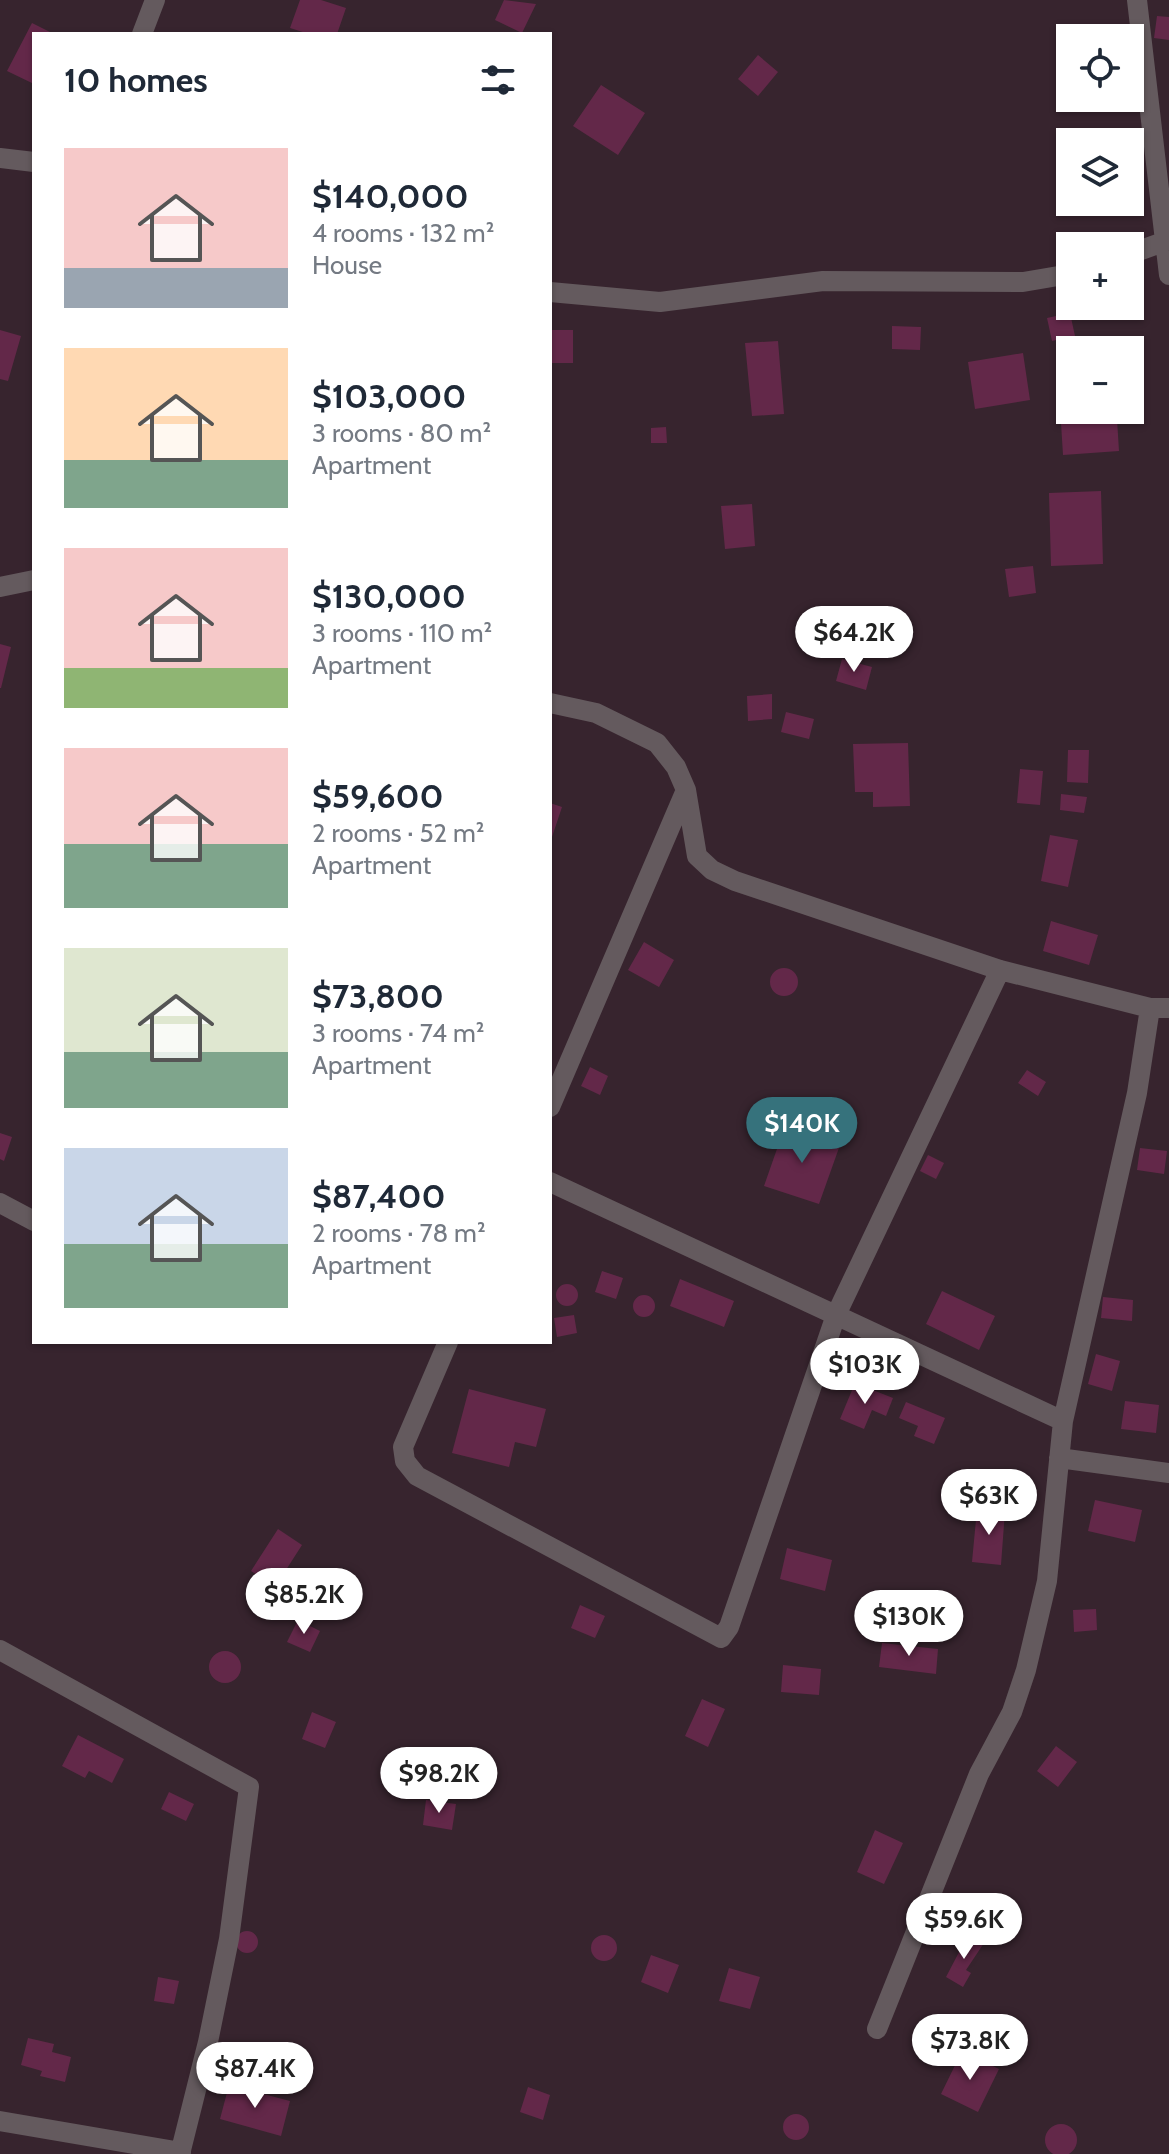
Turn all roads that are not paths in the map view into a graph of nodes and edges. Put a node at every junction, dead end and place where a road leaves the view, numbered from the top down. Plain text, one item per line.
1 (155, 0) edge
2 (1137, 0) edge
3 (143, 32) edge
4 (0, 158) edge
5 (32, 162) edge
6 (1168, 240) edge
7 (1144, 249) edge
8 (1169, 275) edge
9 (1056, 276) edge
10 (552, 292) edge
11 (32, 580) edge
12 (0, 587) edge
13 (552, 703) edge
14 (686, 790) junction
15 (1000, 970) junction
16 (1160, 1008) edge
17 (552, 1102) edge
18 (552, 1183) edge
19 (0, 1203) edge
20 (32, 1220) edge
21 (836, 1315) junction
22 (447, 1344) edge
23 (1063, 1421) junction
24 (1059, 1458) junction
25 (1169, 1473) edge
26 (0, 1650) edge
27 (877, 2029) dead end
28 (0, 2121) edge
29 (180, 2153) edge

1 - 3 street
2 - 6 street
4 - 5 street
6 - 7 street
6 - 8 street
9 - 10 street
11 - 12 street
13 - 14 street
14 - 15 street
14 - 17 street
15 - 16 street
15 - 21 street
16 - 23 street
18 - 21 street
19 - 20 street
21 - 22 street
21 - 23 street
23 - 24 street
24 - 25 street
24 - 27 street
26 - 29 street
28 - 29 street

